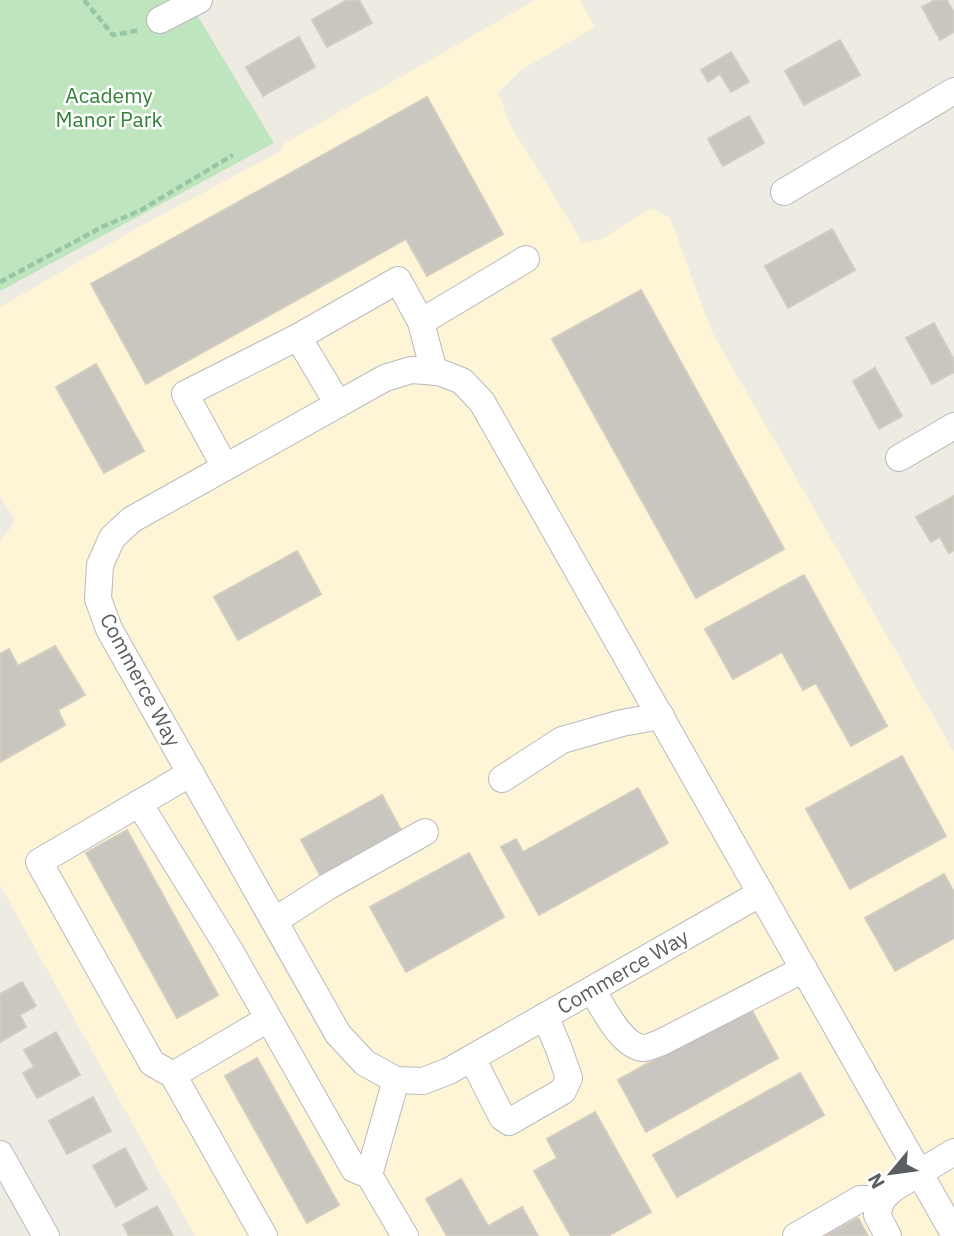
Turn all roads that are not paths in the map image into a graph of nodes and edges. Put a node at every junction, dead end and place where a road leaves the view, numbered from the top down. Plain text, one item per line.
1 (199, 0) edge
2 (160, 20) road end
3 (954, 92) edge
4 (784, 191) dead end
5 (526, 259) dead end
6 (421, 322) junction
7 (298, 337) junction
8 (434, 372) junction
9 (338, 404) junction
10 (954, 426) edge
11 (899, 458) dead end
12 (225, 467) junction
13 (661, 716) junction
14 (191, 773) junction
15 (502, 779) dead end
16 (139, 803) junction
17 (425, 832) dead end
18 (761, 893) junction
19 (274, 921) junction
20 (804, 969) junction
21 (592, 990) junction
22 (545, 1016) junction
23 (268, 1018) junction
24 (472, 1058) junction
25 (173, 1075) junction
26 (396, 1080) junction
27 (954, 1153) edge
28 (0, 1154) edge
29 (919, 1172) junction
30 (369, 1175) junction
31 (882, 1199) junction
32 (954, 1234) edge
33 (46, 1236) edge
34 (264, 1236) edge
35 (405, 1236) edge
36 (796, 1236) edge
37 (888, 1236) edge

1 - 2 street
3 - 4 street
5 - 6 street
6 - 7 street
6 - 8 street
7 - 9 street
7 - 12 street
8 - 9 street, Commerce Way
8 - 13 street, Commerce Way
9 - 12 street, Commerce Way
10 - 11 street
12 - 14 street, Commerce Way
13 - 15 street
13 - 18 street, Commerce Way
14 - 16 street
14 - 19 street, Commerce Way
16 - 23 street
16 - 25 street
17 - 19 street
18 - 20 street, Commerce Way
18 - 21 street, Commerce Way
19 - 26 street, Commerce Way
20 - 21 street
20 - 29 street, Commerce Way
21 - 22 street, Commerce Way
22 - 24 street, Commerce Way
22 - 24 street
23 - 25 street
23 - 30 street
24 - 26 street, Commerce Way
25 - 34 street
26 - 30 street
27 - 29 street
28 - 33 street
29 - 31 street
29 - 32 street, Commerce Way
30 - 35 street
31 - 36 street
31 - 37 street

